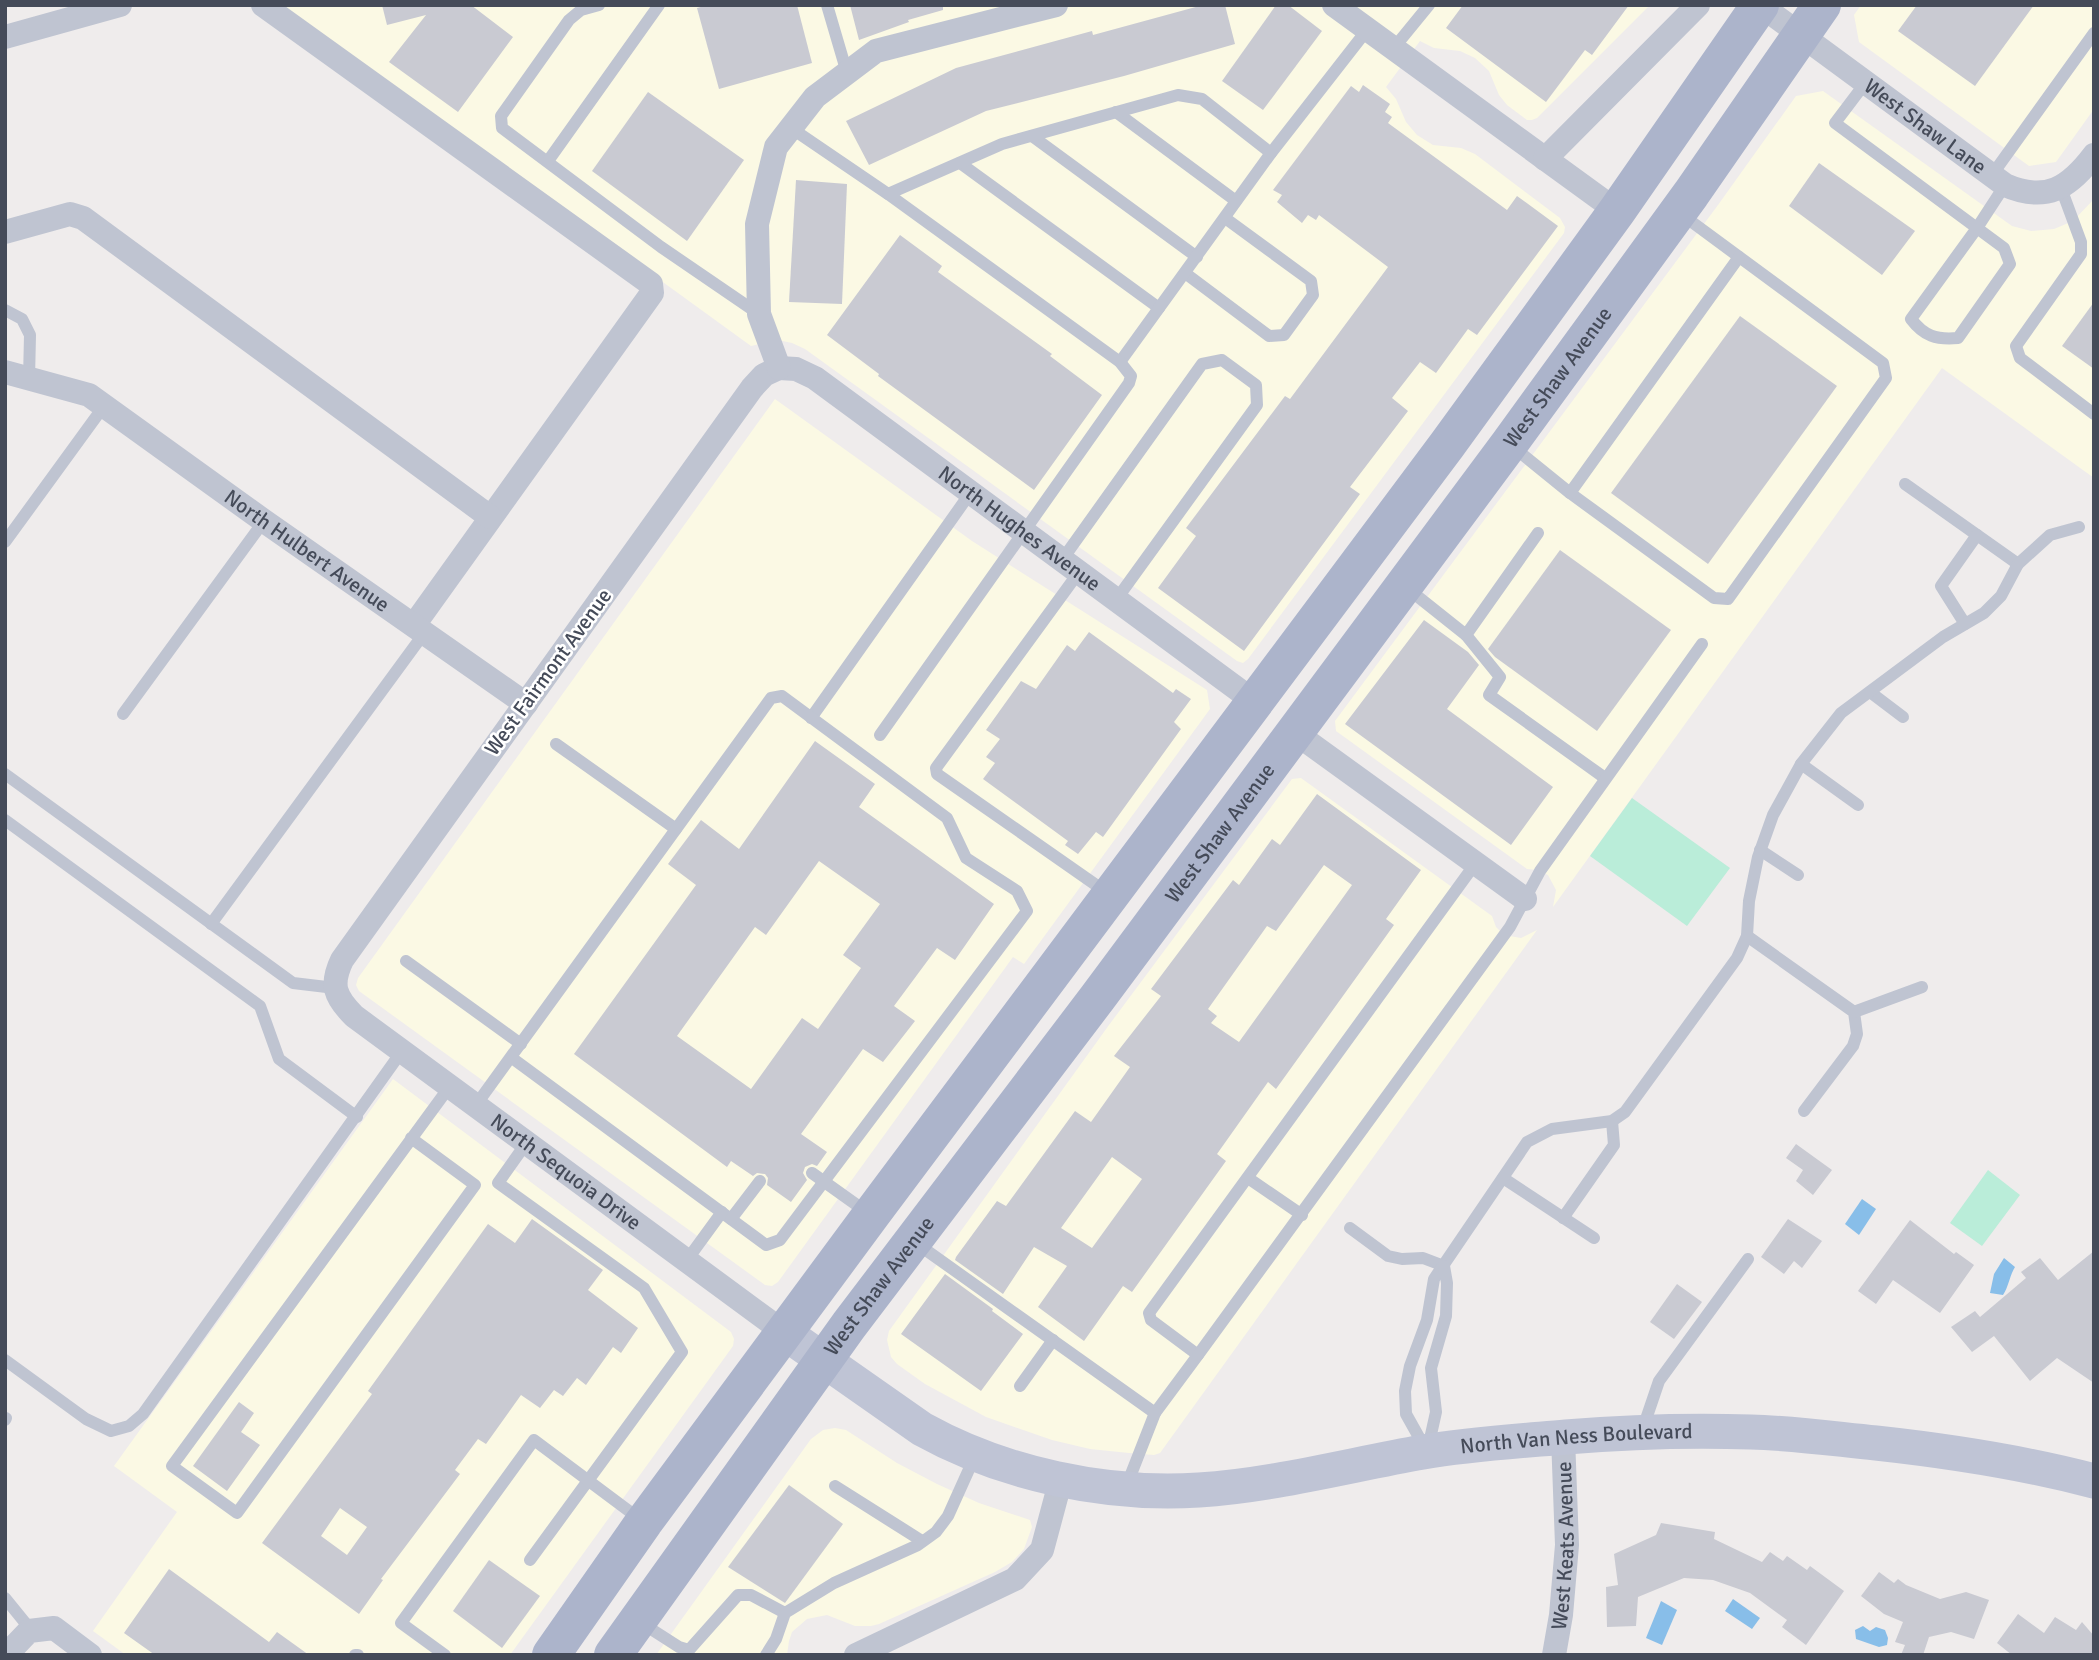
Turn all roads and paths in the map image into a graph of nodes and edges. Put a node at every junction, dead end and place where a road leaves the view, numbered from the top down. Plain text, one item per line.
1 (120, 5) edge
2 (263, 5) edge
3 (599, 5) edge
4 (659, 5) edge
5 (827, 5) edge
6 (1056, 5) edge
7 (1334, 5) edge
8 (1429, 5) edge
9 (1698, 5) edge
10 (1760, 5) edge
11 (1812, 20) edge
12 (1367, 30) junction
13 (2094, 33) edge
14 (5, 37) edge
15 (1393, 49) junction
16 (847, 73) junction
17 (1866, 82) junction
18 (1116, 112) junction
19 (791, 128) junction
20 (1031, 136) junction
21 (1272, 153) junction
22 (2094, 155) edge
23 (1545, 159) junction
24 (548, 161) junction
25 (960, 163) junction
26 (1998, 179) junction
27 (2061, 188) junction
28 (888, 194) junction
29 (1237, 201) junction
30 (1618, 211) junction
31 (1678, 211) junction
32 (1225, 218) junction
33 (1977, 228) junction
34 (5, 232) edge
35 (1197, 257) junction
36 (1740, 257) junction
37 (1185, 273) junction
38 (1159, 308) junction
39 (5, 310) edge
40 (760, 314) junction
41 (1121, 362) junction
42 (779, 368) junction
43 (5, 372) edge
44 (29, 379) junction
45 (97, 401) junction
46 (2094, 414) edge
47 (1509, 444) junction
48 (1447, 445) junction
49 (1905, 484) dead end
50 (971, 492) junction
51 (1570, 493) junction
52 (490, 517) junction
53 (264, 521) junction
54 (2079, 527) dead end
55 (1023, 531) junction
56 (1538, 533) dead end
57 (1977, 535) junction
58 (5, 542) edge
59 (2018, 564) junction
60 (1070, 566) junction
61 (1404, 586) junction
62 (1116, 600) junction
63 (1965, 624) junction
64 (419, 628) junction
65 (1466, 635) junction
66 (1702, 645) dead end
67 (1870, 692) junction
68 (1255, 702) junction
69 (526, 704) junction
70 (123, 714) dead end
71 (1903, 717) dead end
72 (811, 718) junction
73 (1294, 732) junction
74 (880, 734) dead end
75 (556, 744) dead end
76 (1801, 764) junction
77 (5, 774) edge
78 (1605, 778) junction
79 (1858, 805) dead end
80 (5, 820) edge
81 (676, 829) junction
82 (1760, 849) junction
83 (1475, 864) junction
84 (1797, 875) dead end
85 (1110, 894) junction
86 (1525, 899) junction
87 (211, 924) junction
88 (1747, 936) junction
89 (406, 961) dead end
90 (1922, 986) dead end
91 (335, 988) junction
92 (1098, 997) junction
93 (1854, 1012) junction
94 (521, 1044) junction
95 (402, 1051) junction
96 (512, 1058) junction
97 (450, 1086) junction
98 (476, 1105) junction
99 (1804, 1111) dead end
100 (357, 1117) junction
101 (1612, 1121) junction
102 (411, 1138) junction
103 (527, 1142) junction
104 (812, 1173) dead end
105 (1248, 1178) junction
106 (1503, 1178) junction
107 (760, 1181) dead end
108 (824, 1181) junction
109 (498, 1183) junction
110 (475, 1185) junction
111 (726, 1215) junction
112 (871, 1215) junction
113 (1302, 1216) junction
114 (1563, 1218) junction
115 (1350, 1228) dead end
116 (1594, 1238) dead end
117 (912, 1240) junction
118 (1748, 1259) dead end
119 (687, 1260) junction
120 (1444, 1266) junction
121 (1053, 1340) junction
122 (805, 1347) junction
123 (1198, 1355) junction
124 (5, 1360) edge
125 (1020, 1386) dead end
126 (1155, 1413) junction
127 (1642, 1432) junction
128 (1563, 1437) junction
129 (1427, 1451) junction
130 (975, 1454) junction
131 (1061, 1479) junction
132 (588, 1480) junction
133 (2094, 1481) edge
134 (835, 1486) dead end
135 (1125, 1489) junction
136 (644, 1522) junction
137 (922, 1541) junction
138 (530, 1560) dead end
139 (5, 1598) edge
140 (785, 1613) junction
141 (637, 1620) junction
142 (30, 1630) junction
143 (689, 1652) edge
144 (6, 1655) edge
145 (90, 1655) edge
146 (445, 1655) edge
147 (551, 1655) edge
148 (613, 1655) edge
149 (765, 1655) edge
150 (856, 1655) edge
151 (1554, 1655) edge

1 - 14 street
2 - 52 street
3 - 24 lane
4 - 24 lane
5 - 16 lane
6 - 16 street
7 - 12 street
8 - 15 lane
9 - 23 street
10 - 11 street, West Shaw Lane
10 - 30 main road, West Shaw Avenue
11 - 17 street, West Shaw Lane
11 - 31 main road, West Shaw Avenue
12 - 15 street
12 - 21 lane
13 - 26 lane
15 - 23 street
16 - 19 street
17 - 26 street, West Shaw Lane
17 - 33 lane
18 - 20 lane
18 - 21 lane
18 - 29 lane
19 - 28 lane
19 - 40 street
20 - 25 lane
20 - 35 lane
21 - 29 lane
22 - 27 street
23 - 30 street
24 - 40 lane
25 - 28 lane
25 - 38 lane
26 - 27 street, West Shaw Lane
26 - 33 lane
27 - 46 lane
28 - 41 lane
29 - 32 lane
30 - 47 main road
30 - 48 main road, West Shaw Avenue
31 - 36 lane
31 - 47 main road, West Shaw Avenue
32 - 35 lane
32 - 37 lane
33 - 33 lane
34 - 52 street
35 - 37 lane
36 - 51 lane
36 - 51 lane
37 - 38 lane
38 - 41 lane
39 - 44 lane
40 - 42 street
41 - 55 lane
42 - 50 street, North Hughes Avenue
42 - 69 street, West Fairmont Avenue
43 - 44 street
44 - 45 street
45 - 53 street, North Hulbert Avenue
45 - 58 lane
47 - 51 lane
47 - 61 main road, West Shaw Avenue
48 - 68 main road, West Shaw Avenue
48 - 73 main road
49 - 57 lane
50 - 55 street, North Hughes Avenue
50 - 72 lane
52 - 64 street
53 - 64 street, North Hulbert Avenue
53 - 70 lane
54 - 59 lane
55 - 60 street, North Hughes Avenue
55 - 74 lane
56 - 65 lane
57 - 59 lane
57 - 63 lane
59 - 63 lane
60 - 62 street, North Hughes Avenue
60 - 62 lane
60 - 85 lane
61 - 65 lane
61 - 73 main road, West Shaw Avenue
62 - 68 street, North Hughes Avenue
63 - 67 lane
64 - 69 street, North Hulbert Avenue
64 - 87 lane
65 - 78 lane
66 - 78 lane
67 - 71 lane
67 - 76 lane
68 - 85 main road, West Shaw Avenue
68 - 92 main road
69 - 91 street, West Fairmont Avenue
72 - 81 lane
72 - 108 lane
73 - 83 street
73 - 92 main road, West Shaw Avenue
75 - 81 lane
76 - 79 lane
76 - 82 lane
77 - 87 lane
78 - 86 lane
80 - 100 lane
81 - 94 lane
82 - 84 lane
82 - 88 lane
83 - 86 street
83 - 105 lane
85 - 112 main road, West Shaw Avenue
86 - 113 lane
87 - 91 lane
88 - 93 lane
88 - 101 lane
89 - 94 lane
90 - 93 lane
91 - 95 street, North Sequoia Drive
92 - 117 main road, West Shaw Avenue
93 - 99 lane
94 - 96 lane
95 - 97 street, North Sequoia Drive
95 - 100 lane
96 - 98 lane
96 - 111 lane
97 - 98 street, North Sequoia Drive
97 - 102 lane
98 - 103 street, North Sequoia Drive
100 - 124 lane
101 - 106 lane
101 - 114 lane
102 - 110 lane
102 - 110 lane
103 - 109 lane
103 - 119 street, North Sequoia Drive
104 - 108 lane
105 - 113 lane
105 - 123 lane
106 - 114 lane
106 - 120 lane
107 - 111 lane
108 - 111 lane
108 - 112 lane
109 - 110 lane
109 - 132 lane
111 - 119 lane
112 - 122 main road, West Shaw Avenue
113 - 123 lane
114 - 116 lane
115 - 120 lane
117 - 121 lane
117 - 122 main road, West Shaw Avenue
118 - 127 lane
119 - 122 street, North Sequoia Drive
120 - 129 lane
120 - 129 lane
121 - 125 lane
121 - 126 lane
122 - 130 street, North Van Ness Boulevard
122 - 136 main road, West Shaw Avenue
122 - 141 main road, West Shaw Avenue
123 - 126 lane
126 - 135 lane
127 - 128 street, North Van Ness Boulevard
127 - 133 street, North Van Ness Boulevard
128 - 129 street, North Van Ness Boulevard
128 - 151 street, West Keats Avenue
129 - 135 street, North Van Ness Boulevard
130 - 131 street, North Van Ness Boulevard
130 - 137 lane
131 - 135 street, North Van Ness Boulevard
131 - 150 street
132 - 136 lane
132 - 138 lane
132 - 146 lane
134 - 137 lane
136 - 147 main road, West Shaw Avenue
137 - 140 lane
139 - 142 lane
140 - 143 lane
140 - 149 lane
141 - 143 lane
141 - 148 main road, West Shaw Avenue
142 - 144 street
142 - 145 street

